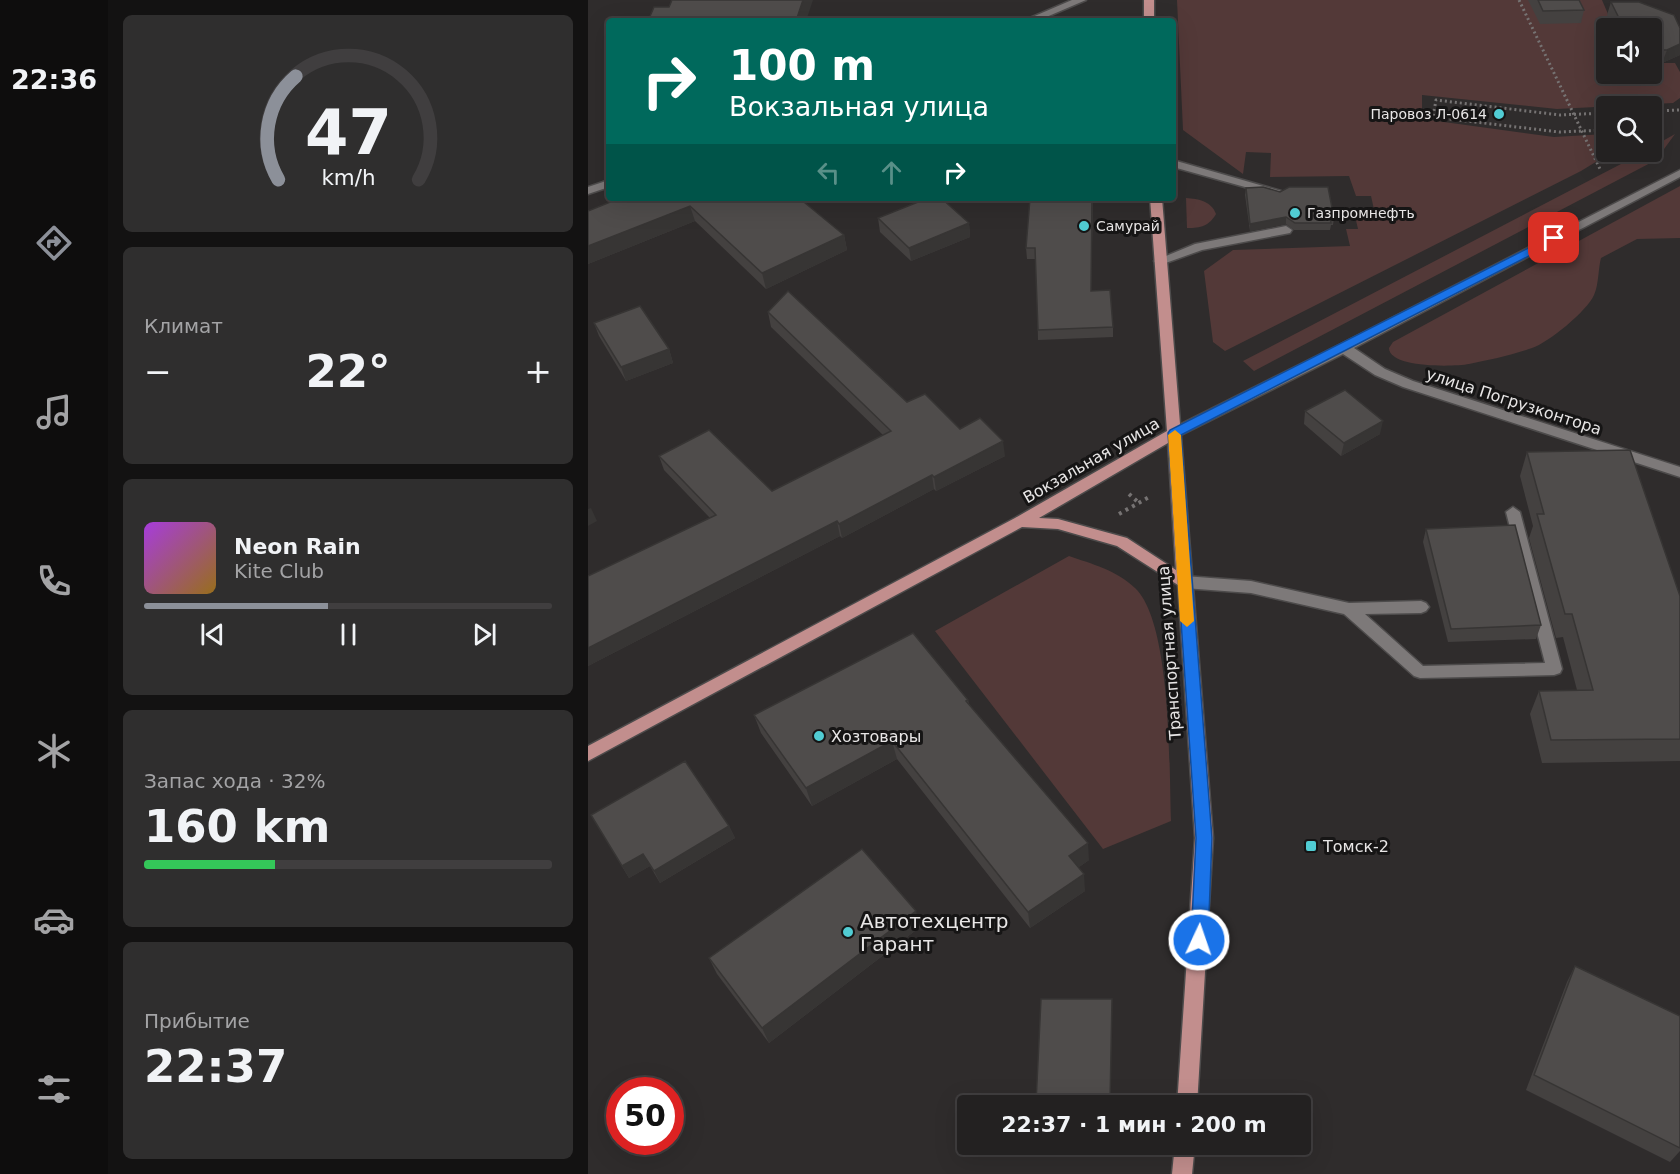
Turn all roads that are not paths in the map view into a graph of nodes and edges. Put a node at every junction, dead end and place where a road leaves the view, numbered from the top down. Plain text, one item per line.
1 (1081, 0) edge
2 (1149, 0) edge
3 (1036, 18) edge
4 (1149, 18) edge
5 (1176, 164) edge
6 (1680, 173) edge
7 (606, 184) edge
8 (588, 191) edge
9 (1280, 194) edge
10 (1156, 201) edge
11 (1286, 230) edge
12 (1160, 261) junction
13 (1344, 348) junction
14 (1174, 433) junction
15 (1680, 472) edge
16 (1513, 512) dead end
17 (1020, 522) junction
18 (1184, 582) junction
19 (1421, 607) dead end
20 (1349, 609) junction
21 (588, 754) edge
22 (1188, 1095) edge
23 (1184, 1155) edge
24 (1182, 1174) edge

1 - 3 street
2 - 4 main road
5 - 9 street
6 - 13 street, Вокзальная улица
7 - 8 street
10 - 12 main road, Транспортная улица
11 - 12 street
12 - 14 main road, Транспортная улица
13 - 14 street, Вокзальная улица
13 - 15 street, улица Погрузконтора
14 - 17 main road, Вокзальная улица
14 - 18 main road, Транспортная улица
16 - 20 street
17 - 18 main road
17 - 21 main road, Вокзальная улица
18 - 20 street
18 - 22 main road, Транспортная улица
19 - 20 street
23 - 24 main road

